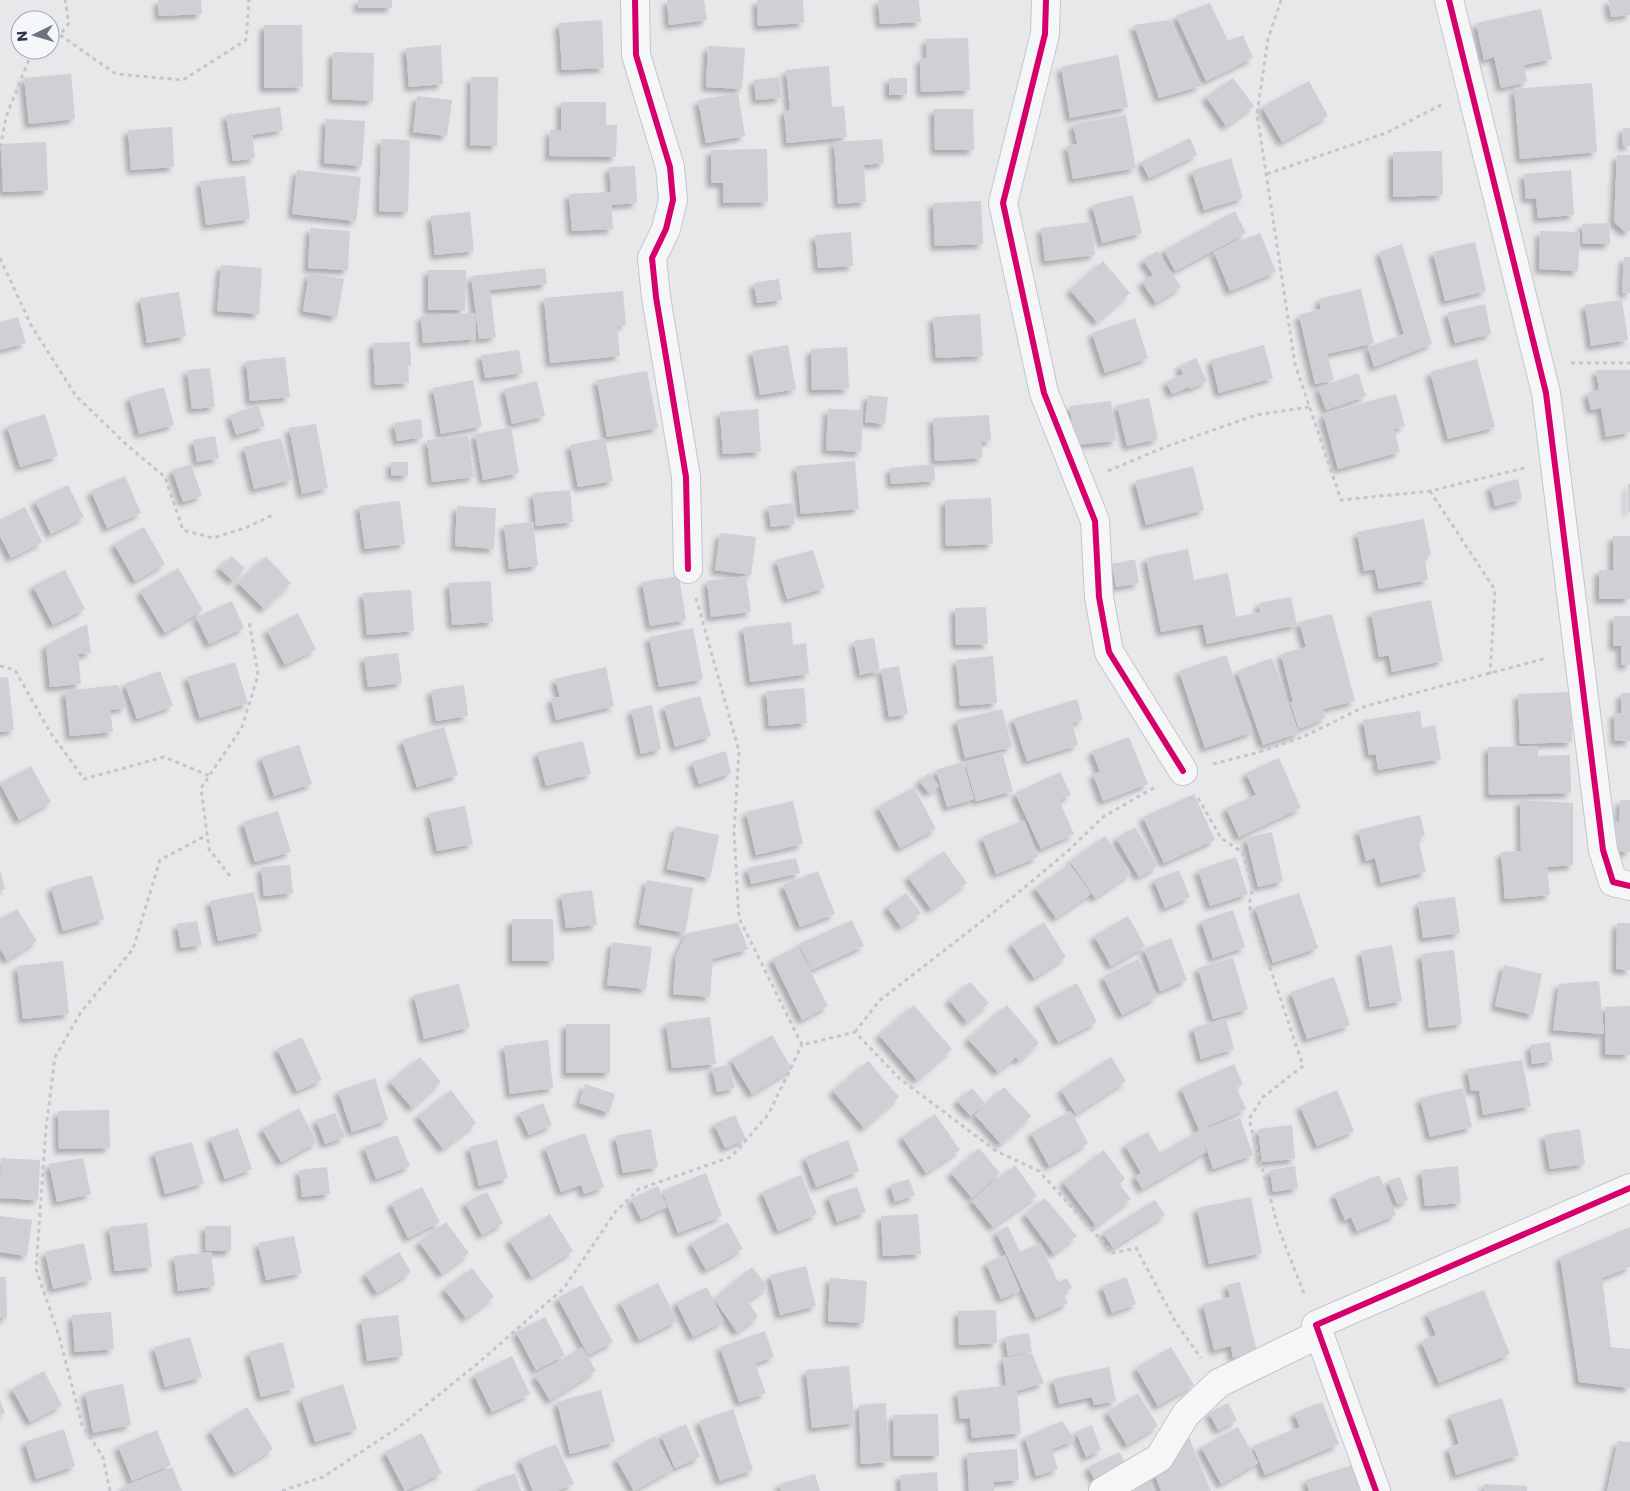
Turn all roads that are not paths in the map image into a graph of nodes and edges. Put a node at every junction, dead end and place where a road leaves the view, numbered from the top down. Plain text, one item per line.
1 (635, 0) edge
2 (1046, 0) edge
3 (1448, 0) edge
4 (688, 569) road end
5 (1183, 771) road end
6 (1630, 886) edge
7 (1630, 1188) edge
8 (1318, 1330) junction
9 (1103, 1491) edge
10 (1376, 1491) edge

1 - 4 street
2 - 5 street
3 - 6 street
7 - 8 street
8 - 9 street
8 - 10 street

